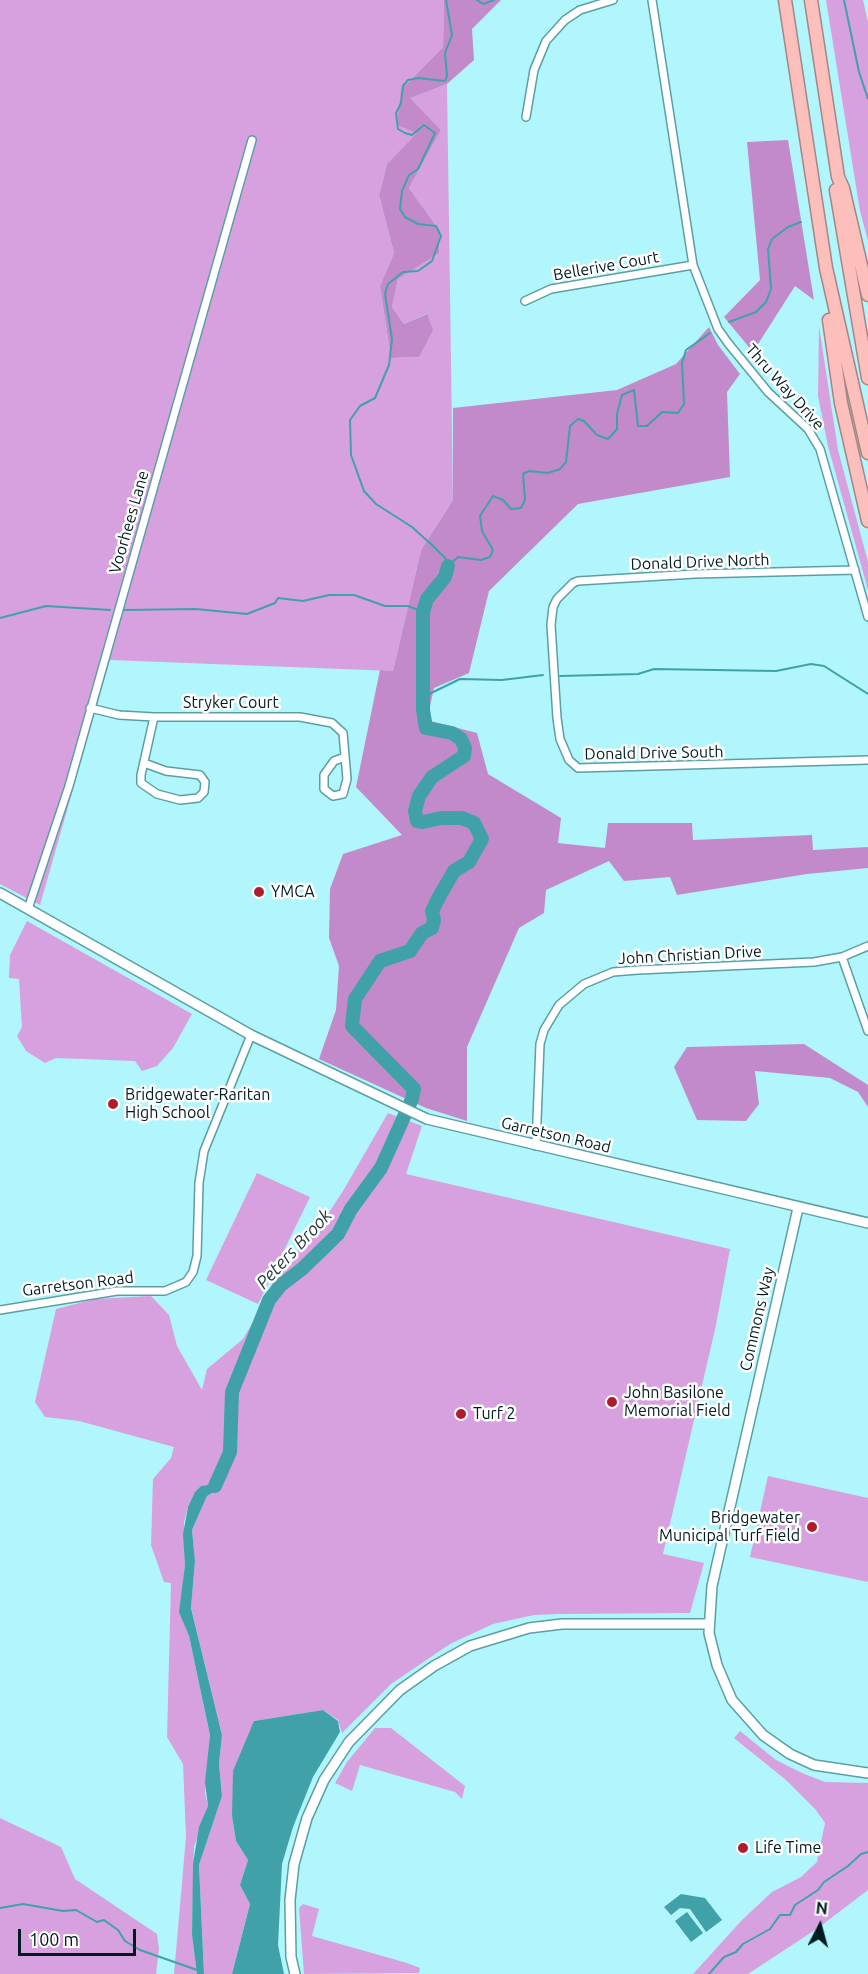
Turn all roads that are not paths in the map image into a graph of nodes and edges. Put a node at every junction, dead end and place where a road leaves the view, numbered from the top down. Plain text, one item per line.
1 (613, 0) edge
2 (652, 0) edge
3 (785, 0) edge
4 (811, 0) edge
5 (526, 117) dead end
6 (252, 140) dead end
7 (838, 177) junction
8 (693, 265) junction
9 (826, 268) junction
10 (868, 296) edge
11 (525, 301) dead end
12 (868, 378) edge
13 (868, 453) edge
14 (868, 521) edge
15 (855, 570) junction
16 (556, 601) joint
17 (868, 617) edge
18 (90, 708) junction
19 (154, 717) junction
20 (345, 757) junction
21 (868, 760) edge
22 (144, 763) junction
23 (0, 893) edge
24 (28, 909) junction
25 (868, 946) edge
26 (842, 957) junction
27 (868, 1031) edge
28 (251, 1035) junction
29 (536, 1146) junction
30 (798, 1208) junction
31 (868, 1223) edge
32 (0, 1310) edge
33 (708, 1624) junction
34 (868, 1773) edge
35 (295, 1974) edge

1 - 5 street
2 - 8 street, Thru Way Drive
3 - 9 highway
4 - 7 highway
6 - 18 street, Voorhees Lane
7 - 10 highway
7 - 12 highway
8 - 11 street, Bellerive Court
8 - 15 street, Thru Way Drive
9 - 13 highway
9 - 14 highway
15 - 16 street, Donald Drive North
15 - 17 street, Thru Way Drive
16 - 21 street, Donald Drive South
18 - 19 street, Stryker Court
18 - 24 street, Voorhees Lane
19 - 20 street, Stryker Court
19 - 22 street
20 - 20 street, Stryker Court
22 - 22 street
23 - 24 street, Garretson Road
24 - 28 street, Garretson Road
25 - 26 street, John Christian Drive
26 - 27 street
26 - 29 street, John Christian Drive
28 - 29 street, Garretson Road
28 - 32 street, Garretson Road
29 - 30 street, Garretson Road
30 - 31 street, Garretson Road
30 - 33 street, Commons Way
33 - 34 street, Commons Way
33 - 35 street

